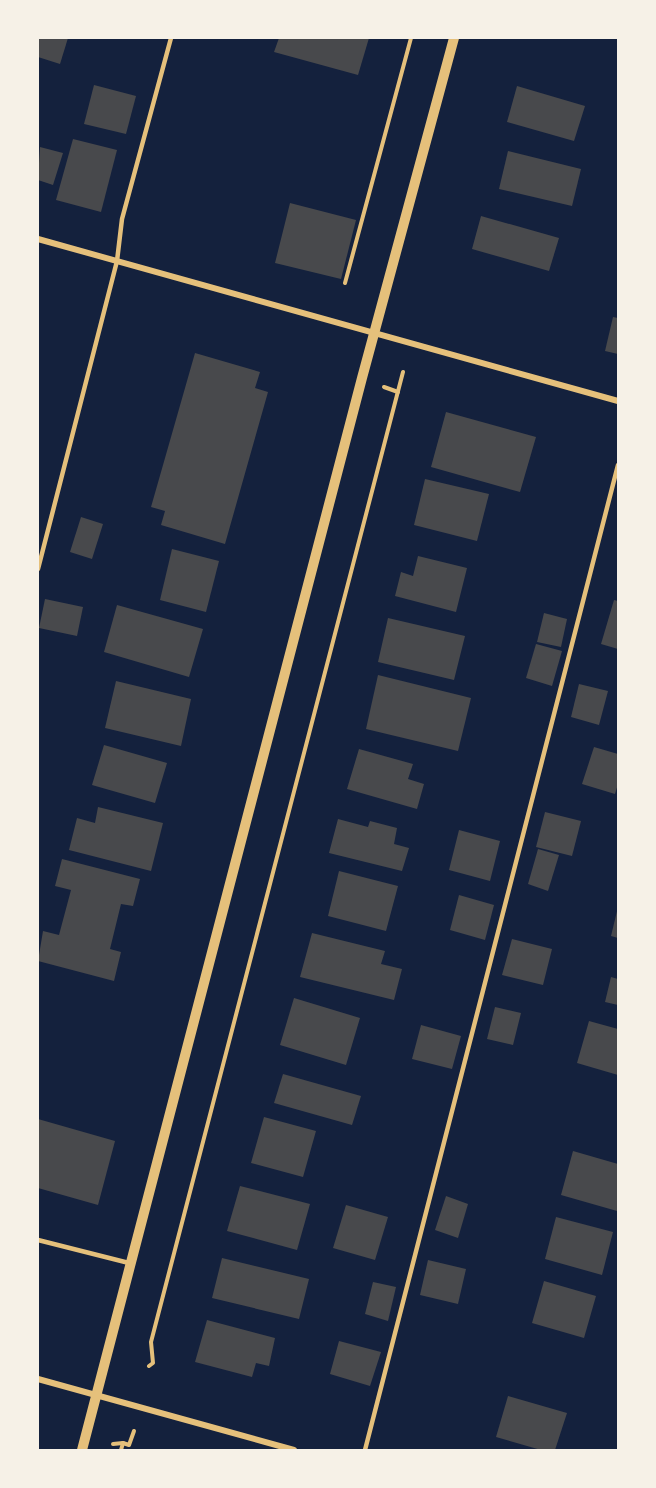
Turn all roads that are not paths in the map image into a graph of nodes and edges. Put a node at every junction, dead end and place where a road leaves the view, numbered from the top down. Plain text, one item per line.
1 (171, 38) edge
2 (454, 38) edge
3 (38, 239) edge
4 (117, 261) junction
5 (375, 333) junction
6 (618, 401) edge
7 (618, 465) edge
8 (38, 569) edge
9 (38, 1240) edge
10 (132, 1263) junction
11 (38, 1379) edge
12 (96, 1394) junction
13 (82, 1450) edge
14 (294, 1450) edge
15 (366, 1450) edge

1 - 4 lane
2 - 5 street
3 - 4 street
4 - 5 street
4 - 8 lane
5 - 6 street
5 - 10 street
7 - 15 lane
9 - 10 lane
10 - 12 street
11 - 12 street
12 - 13 street
12 - 14 street

